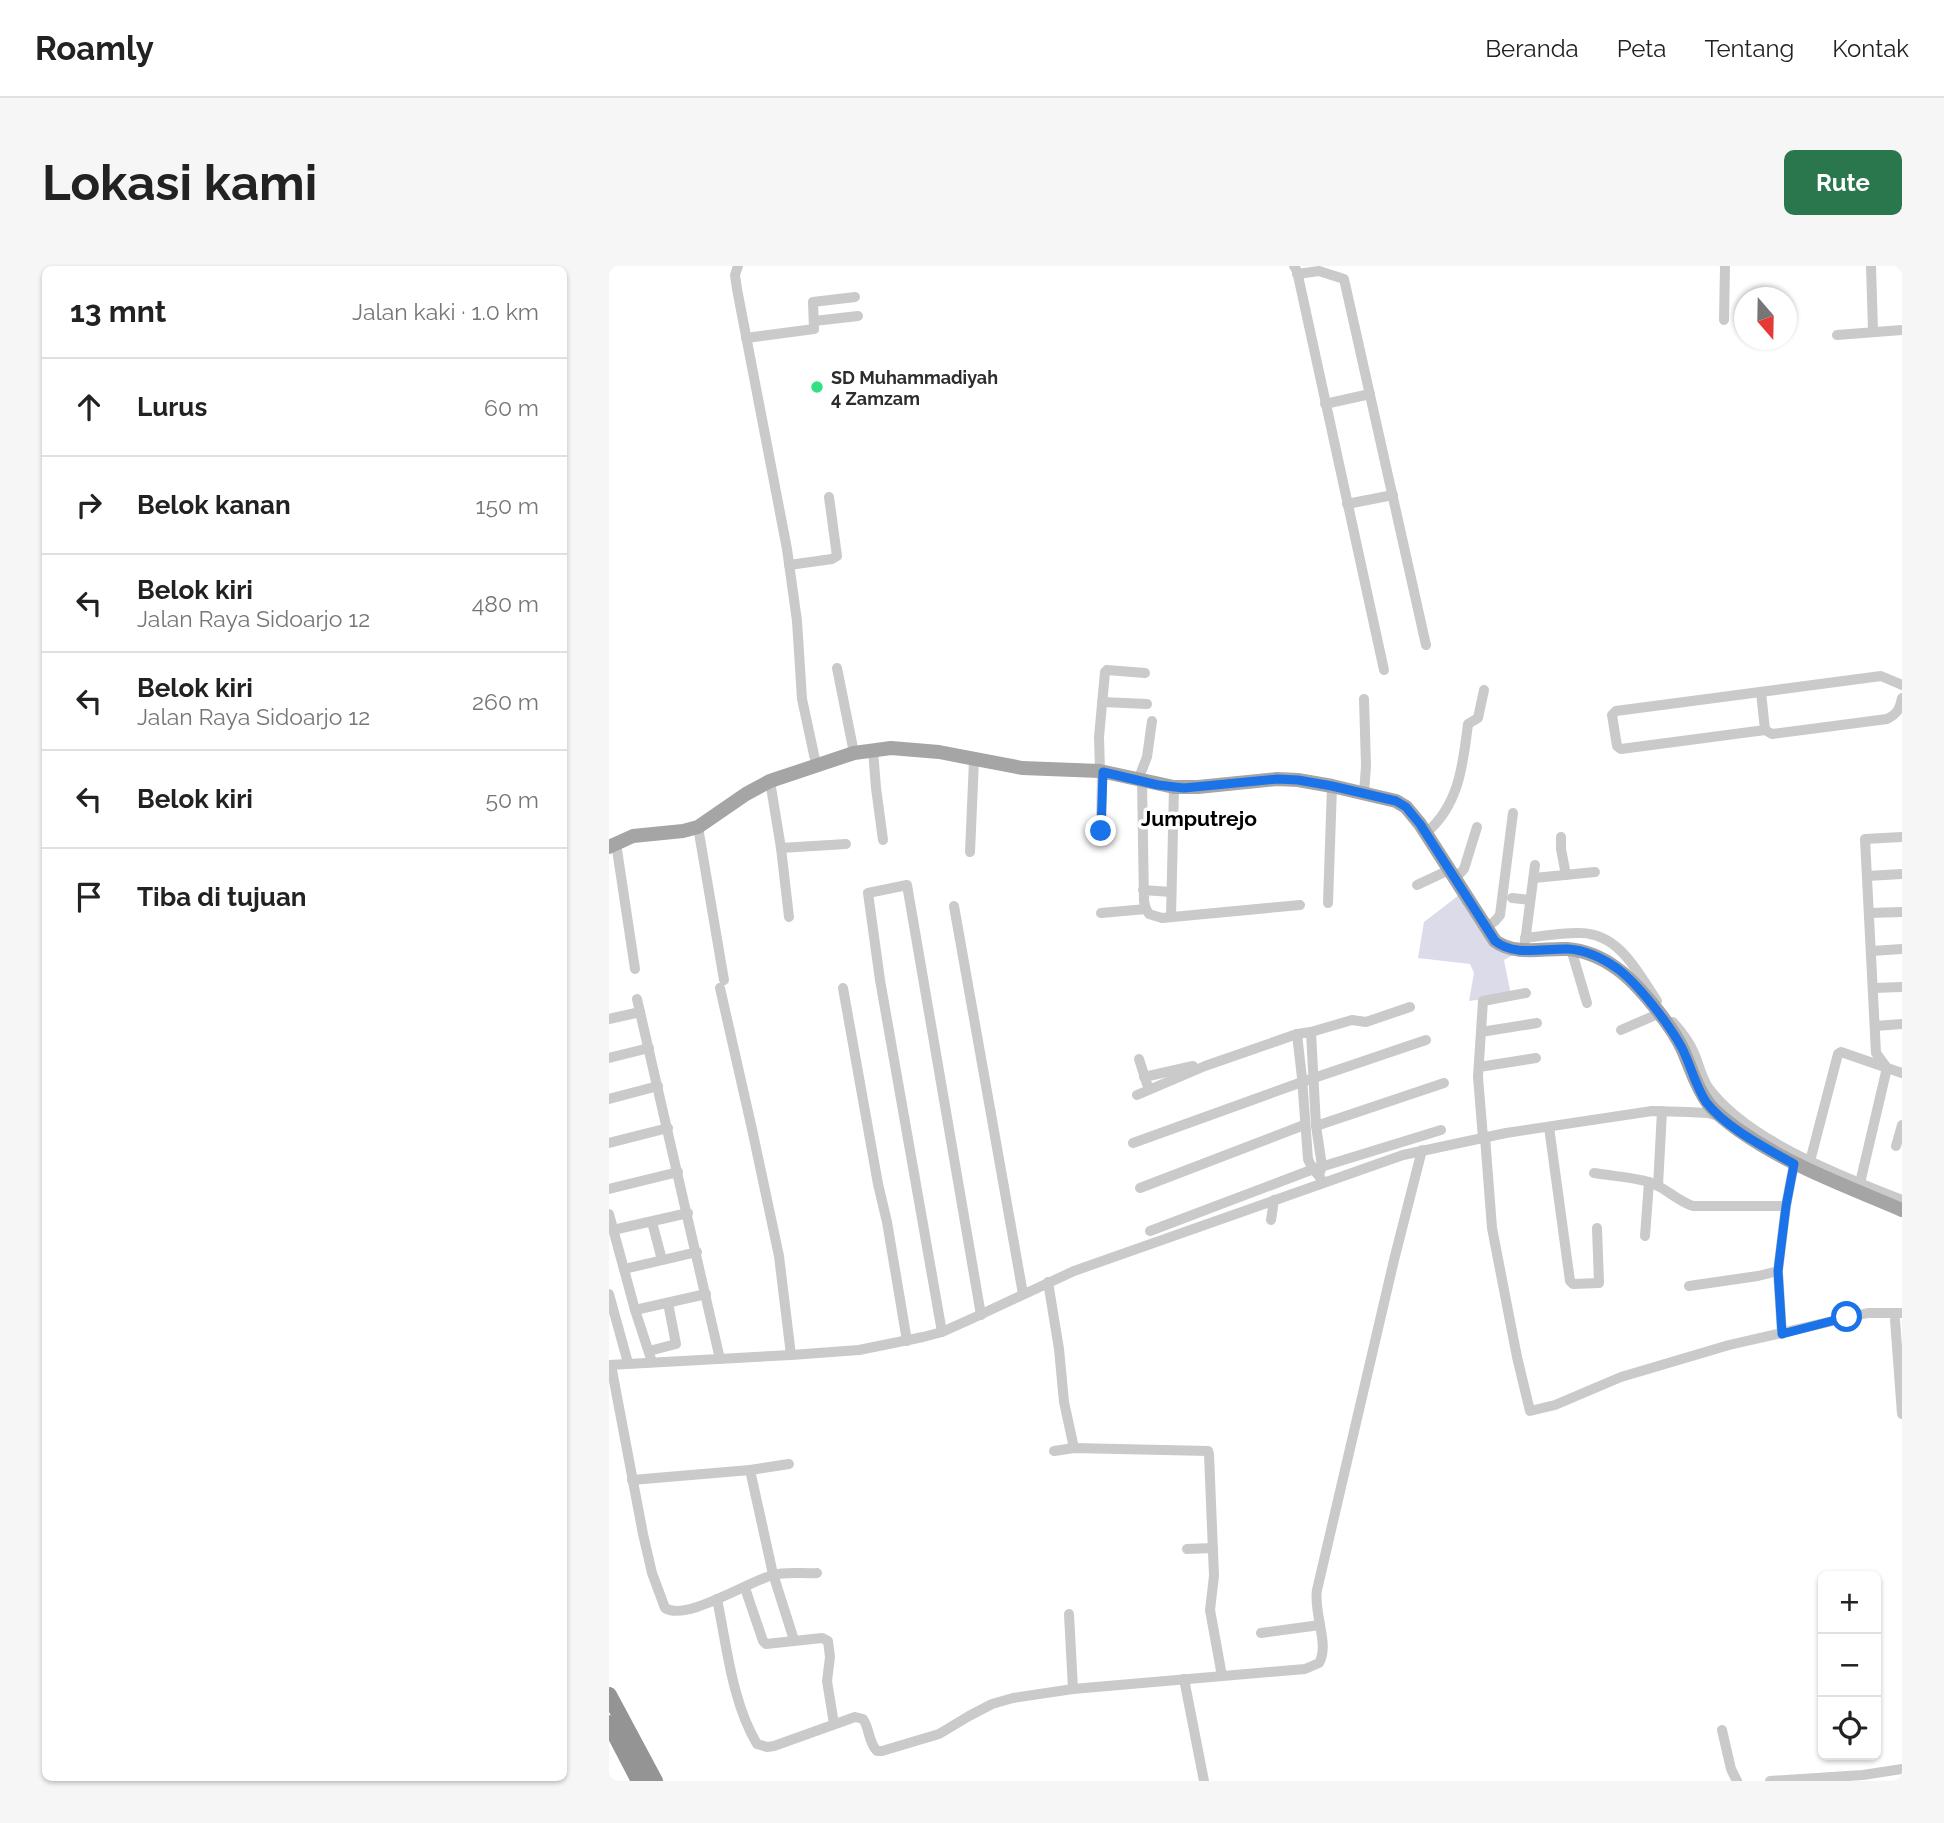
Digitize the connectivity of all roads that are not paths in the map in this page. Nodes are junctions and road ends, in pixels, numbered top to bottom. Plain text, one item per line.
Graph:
1 (738, 266) edge
2 (1725, 266) edge
3 (1871, 266) edge
4 (1296, 270) edge
5 (1724, 320) dead end
6 (814, 321) junction
7 (1873, 330) junction
8 (1902, 330) edge
9 (1837, 335) dead end
10 (746, 338) junction
11 (1370, 394) junction
12 (1325, 404) junction
13 (1392, 495) junction
14 (829, 497) dead end
15 (1347, 504) junction
16 (789, 565) junction
17 (1426, 645) dead end
18 (837, 668) dead end
19 (1384, 670) dead end
20 (1145, 673) dead end
21 (1902, 685) edge
22 (1483, 690) dead end
23 (1761, 692) junction
24 (1902, 698) edge
25 (1364, 699) dead end
26 (1102, 702) junction
27 (1147, 704) dead end
28 (1152, 721) dead end
29 (1765, 730) junction
30 (873, 750) junction
31 (854, 753) junction
32 (815, 759) junction
33 (974, 760) junction
34 (1100, 767) junction
35 (1140, 778) junction
36 (770, 781) junction
37 (1332, 786) junction
38 (1174, 787) junction
39 (1364, 789) junction
40 (1513, 813) dead end
41 (698, 827) junction
42 (1477, 827) dead end
43 (1429, 830) junction
44 (1101, 831) dead end
45 (1562, 837) dead end
46 (1902, 837) edge
47 (883, 840) dead end
48 (846, 844) dead end
49 (613, 845) edge
50 (781, 848) junction
51 (969, 852) dead end
52 (1535, 865) dead end
53 (1595, 872) dead end
54 (1456, 874) junction
55 (1902, 874) edge
56 (1566, 875) junction
57 (1867, 876) junction
58 (1534, 878) junction
59 (1417, 885) dead end
60 (1143, 890) junction
61 (1171, 891) junction
62 (1512, 898) dead end
63 (1530, 900) junction
64 (1328, 903) dead end
65 (1300, 905) dead end
66 (954, 906) dead end
67 (1146, 909) junction
68 (1902, 912) edge
69 (1101, 913) dead end
70 (1869, 913) junction
71 (789, 917) dead end
72 (1171, 917) junction
73 (1489, 925) junction
74 (1525, 943) junction
75 (1571, 949) junction
76 (1902, 949) edge
77 (1871, 951) junction
78 (635, 969) dead end
79 (1902, 987) edge
80 (843, 988) dead end
81 (1873, 988) junction
82 (1526, 993) dead end
83 (637, 999) dead end
84 (1587, 1003) dead end
85 (1410, 1007) dead end
86 (640, 1012) junction
87 (1658, 1014) junction
88 (609, 1019) edge
89 (1537, 1023) dead end
90 (1902, 1024) edge
91 (1875, 1026) junction
92 (1621, 1030) dead end
93 (1311, 1032) junction
94 (1481, 1032) junction
95 (1297, 1034) junction
96 (1426, 1040) dead end
97 (649, 1048) junction
98 (609, 1058) edge
99 (1536, 1058) dead end
100 (1139, 1059) dead end
101 (1694, 1065) junction
102 (1205, 1066) junction
103 (1479, 1067) junction
104 (1887, 1068) junction
105 (1902, 1073) edge
106 (1145, 1077) junction
107 (1314, 1079) junction
108 (1302, 1082) junction
109 (1444, 1083) dead end
110 (658, 1086) junction
111 (1149, 1091) junction
112 (1137, 1095) dead end
113 (609, 1099) edge
114 (1662, 1111) junction
115 (1722, 1117) junction
116 (1304, 1125) junction
117 (1902, 1125) edge
118 (1316, 1126) junction
119 (1549, 1127) junction
120 (668, 1129) junction
121 (1441, 1130) dead end
122 (1484, 1137) junction
123 (609, 1143) edge
124 (1133, 1143) dead end
125 (1896, 1146) dead end
126 (1422, 1150) junction
127 (1794, 1164) junction
128 (1809, 1166) junction
129 (678, 1172) junction
130 (1319, 1173) junction
131 (1594, 1173) dead end
132 (1860, 1183) junction
133 (1653, 1184) junction
134 (1140, 1188) dead end
135 (609, 1189) edge
136 (1274, 1200) junction
137 (1902, 1200) edge
138 (1786, 1206) junction
139 (1902, 1210) edge
140 (688, 1213) junction
141 (609, 1214) edge
142 (1271, 1220) dead end
143 (652, 1222) junction
144 (1597, 1228) dead end
145 (613, 1230) junction
146 (1150, 1231) dead end
147 (1646, 1236) dead end
148 (697, 1252) junction
149 (661, 1260) junction
150 (624, 1269) junction
151 (1778, 1271) junction
152 (1048, 1282) junction
153 (1689, 1286) dead end
154 (609, 1294) edge
155 (706, 1294) junction
156 (1023, 1294) junction
157 (668, 1303) junction
158 (635, 1310) junction
159 (981, 1315) junction
160 (1899, 1316) edge
161 (942, 1332) junction
162 (1782, 1334) junction
163 (908, 1341) junction
164 (791, 1355) junction
165 (650, 1356) junction
166 (720, 1359) junction
167 (628, 1363) junction
168 (610, 1365) edge
169 (1902, 1414) edge
170 (1074, 1448) junction
171 (1054, 1451) dead end
172 (789, 1464) dead end
173 (750, 1470) junction
174 (632, 1480) junction
175 (1213, 1548) junction
176 (1187, 1549) dead end
177 (817, 1573) dead end
178 (773, 1574) junction
179 (745, 1588) junction
180 (717, 1599) junction
181 (1069, 1614) dead end
182 (1319, 1625) junction
183 (1261, 1633) dead end
184 (794, 1640) junction
185 (1222, 1676) junction
186 (1184, 1679) junction
187 (1073, 1689) junction
188 (609, 1695) edge
189 (609, 1723) edge
190 (834, 1724) junction
191 (1722, 1730) dead end
192 (1902, 1769) edge
193 (1850, 1779) edge
194 (1808, 1780) edge
195 (639, 1781) edge
196 (655, 1781) edge
197 (1204, 1781) edge
198 (1737, 1781) edge
199 (1770, 1781) edge

1 - 10 street
2 - 5 street
3 - 7 street
4 - 11 street
4 - 12 street
6 - 6 street
6 - 10 street
7 - 8 street
7 - 9 street
10 - 16 street
11 - 12 street
11 - 13 street
12 - 15 street
13 - 15 street
13 - 17 street
14 - 16 street
15 - 19 street
16 - 32 street
18 - 31 street
20 - 26 street
21 - 23 street
22 - 43 street
23 - 29 street
23 - 29 street
24 - 29 street
25 - 39 street
26 - 27 street
26 - 34 street
28 - 35 street
30 - 31 main road
30 - 33 main road
30 - 47 street
31 - 32 main road
32 - 36 main road
33 - 34 main road
33 - 51 street
34 - 35 main road
34 - 44 street
35 - 38 main road
35 - 60 street
36 - 41 main road
36 - 50 street
37 - 38 main road
37 - 39 main road
37 - 64 street
38 - 61 street
39 - 43 main road
40 - 73 street
41 - 49 main road
41 - 164 street
42 - 54 street
43 - 54 main road
45 - 56 street
46 - 57 street
48 - 50 street
49 - 78 street
50 - 71 street
52 - 58 street
53 - 56 street
54 - 59 street
54 - 73 main road
55 - 57 street
56 - 58 street
57 - 70 street
58 - 63 street
60 - 61 street
60 - 67 street
61 - 72 street
62 - 63 street
63 - 74 street
65 - 72 street
66 - 156 street
67 - 69 street
67 - 72 street
68 - 70 street
70 - 77 street
73 - 74 main road
74 - 75 main road
74 - 101 street
75 - 84 street
75 - 87 main road
76 - 77 street
77 - 81 street
79 - 81 street
80 - 163 street
81 - 91 street
82 - 94 street
83 - 86 street
85 - 93 street
86 - 88 street
86 - 97 street
87 - 92 street
87 - 101 main road
89 - 94 street
90 - 91 street
91 - 104 street
93 - 95 street
93 - 107 street
94 - 103 street
95 - 102 street
95 - 108 street
96 - 107 street
97 - 98 street
97 - 110 street
99 - 103 street
100 - 106 street
101 - 115 main road
101 - 128 street
102 - 106 street
102 - 111 street
103 - 122 street
104 - 105 street
104 - 128 street
104 - 132 street
106 - 111 street
107 - 108 street
107 - 118 street
108 - 116 street
108 - 124 street
109 - 118 street
110 - 113 street
110 - 120 street
111 - 112 street
114 - 115 street
114 - 119 street
114 - 133 street
115 - 127 main road
116 - 130 street
116 - 134 street
117 - 125 street
118 - 130 street
119 - 122 street
119 - 144 street
120 - 123 street
120 - 129 street
121 - 130 street
122 - 126 street
122 - 162 street
126 - 130 street
126 - 182 street
127 - 128 main road
127 - 138 street
128 - 132 street
128 - 139 main road
129 - 135 street
129 - 140 street
130 - 136 street
130 - 146 street
131 - 133 street
132 - 137 street
133 - 138 street
133 - 147 street
136 - 142 street
136 - 152 street
138 - 151 street
140 - 143 street
140 - 148 street
141 - 145 street
143 - 145 street
143 - 149 street
145 - 150 street
148 - 149 street
148 - 155 street
149 - 150 street
150 - 158 street
151 - 153 street
151 - 162 street
152 - 156 street
152 - 170 street
154 - 167 street
155 - 157 street
155 - 166 street
156 - 159 street
157 - 158 street
157 - 165 street
158 - 165 street
159 - 161 street
159 - 161 street
160 - 162 street
160 - 169 street
161 - 163 street
163 - 164 street
164 - 166 street
165 - 166 street
165 - 167 street
167 - 168 street
168 - 174 street
170 - 171 street
170 - 175 street
172 - 173 street
173 - 174 street
173 - 178 street
174 - 180 street
175 - 176 street
175 - 185 street
177 - 178 street
178 - 179 street
178 - 184 street
179 - 180 street
179 - 184 street
180 - 190 street
181 - 187 street
182 - 183 street
182 - 185 street
184 - 190 street
185 - 186 street
186 - 187 street
186 - 197 street
187 - 190 street
188 - 196 highway
189 - 195 highway
191 - 198 street
192 - 193 street
193 - 194 street
194 - 199 street

